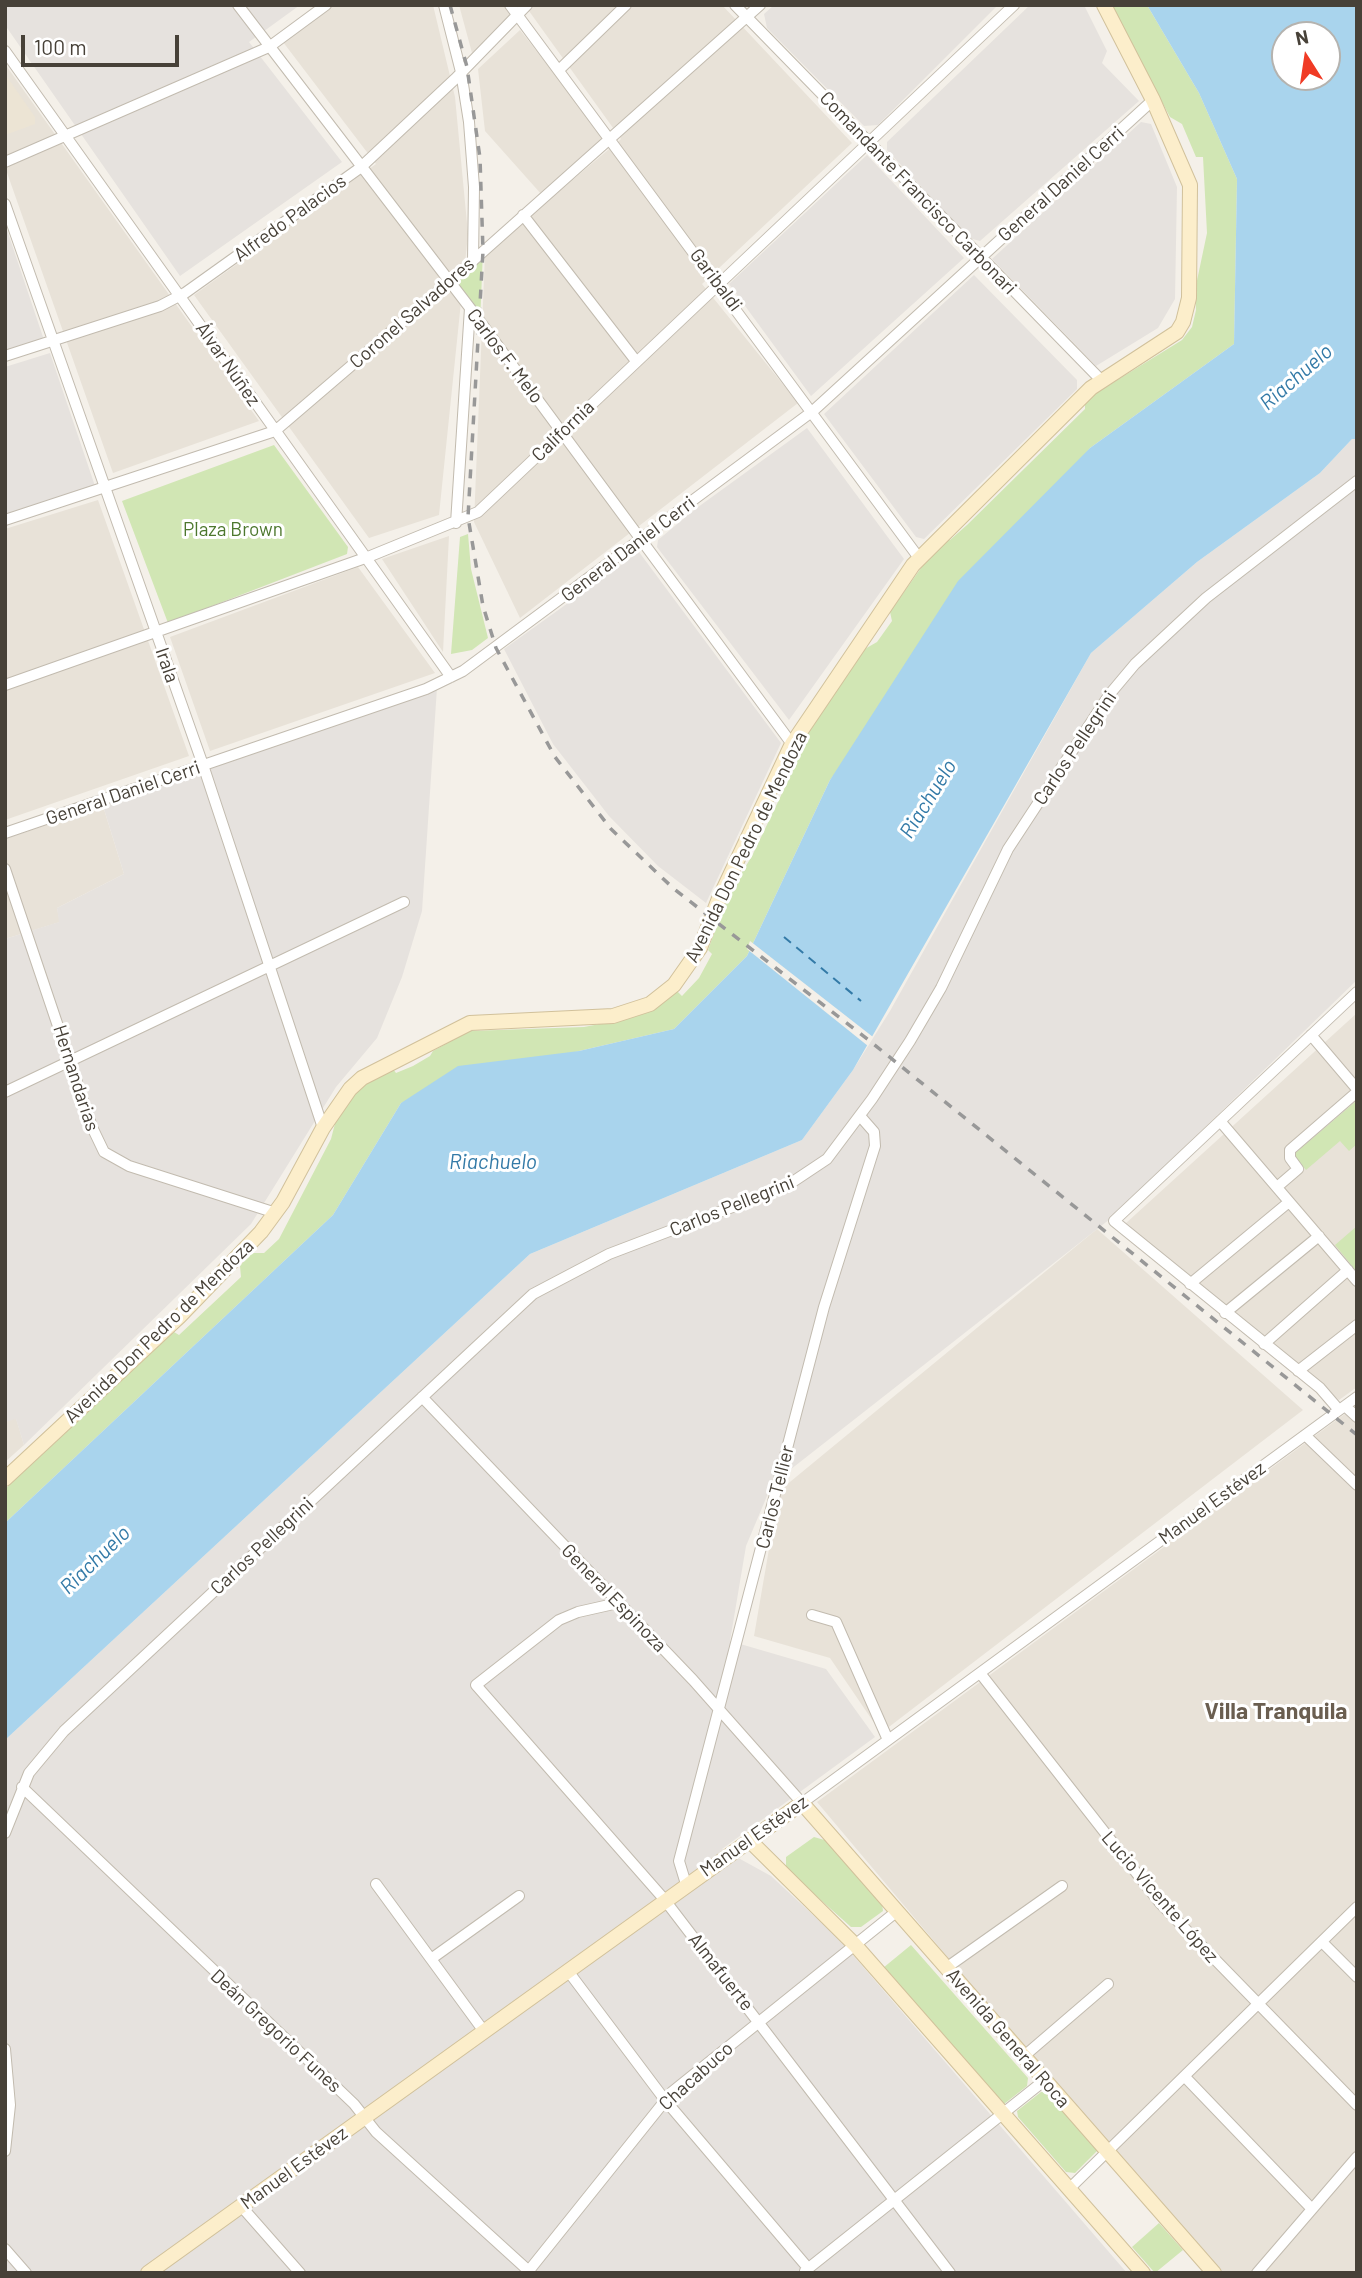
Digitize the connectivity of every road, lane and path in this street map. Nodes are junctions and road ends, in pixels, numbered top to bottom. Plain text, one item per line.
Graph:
1 (238, 5) edge
2 (326, 5) edge
3 (444, 5) edge
4 (510, 5) edge
5 (527, 5) edge
6 (626, 5) edge
7 (735, 5) edge
8 (760, 5) edge
9 (1014, 5) edge
10 (1104, 5) edge
11 (518, 15) junction
12 (747, 17) junction
13 (269, 47) junction
14 (5, 51) edge
15 (559, 69) junction
16 (461, 72) junction
17 (1153, 100) junction
18 (66, 135) junction
19 (610, 138) junction
20 (869, 143) junction
21 (5, 162) edge
22 (360, 168) junction
23 (5, 204) edge
24 (523, 215) junction
25 (980, 257) junction
26 (473, 261) junction
27 (449, 282) junction
28 (719, 284) junction
29 (180, 297) junction
30 (470, 308) junction
31 (52, 342) junction
32 (5, 356) edge
33 (636, 361) junction
34 (1101, 380) junction
35 (813, 411) junction
36 (275, 431) junction
37 (561, 432) junction
38 (1357, 481) edge
39 (103, 489) junction
40 (5, 520) edge
41 (456, 523) junction
42 (641, 541) junction
43 (368, 557) junction
44 (919, 558) junction
45 (156, 632) junction
46 (451, 677) junction
47 (5, 685) edge
48 (792, 744) junction
49 (202, 765) junction
50 (5, 833) edge
51 (5, 869) edge
52 (404, 902) dead end
53 (270, 964) junction
54 (1357, 992) edge
55 (1311, 1035) junction
56 (71, 1061) junction
57 (1356, 1088) edge
58 (5, 1092) edge
59 (860, 1116) junction
60 (1220, 1121) junction
61 (323, 1128) junction
62 (1277, 1187) junction
63 (1289, 1202) junction
64 (275, 1213) junction
65 (1319, 1237) junction
66 (1348, 1270) junction
67 (1357, 1281) edge
68 (1190, 1284) junction
69 (1225, 1313) junction
70 (1357, 1325) edge
71 (1264, 1343) junction
72 (1298, 1371) junction
73 (422, 1397) junction
74 (1357, 1397) edge
75 (1342, 1408) junction
76 (1357, 1417) edge
77 (1305, 1435) junction
78 (5, 1479) edge
79 (1357, 1485) edge
80 (618, 1604) junction
81 (812, 1615) dead end
82 (980, 1673) junction
83 (720, 1709) junction
84 (888, 1740) junction
85 (22, 1787) junction
86 (802, 1803) junction
87 (5, 1833) edge
88 (749, 1840) junction
89 (376, 1884) dead end
90 (686, 1884) junction
91 (1062, 1886) dead end
92 (519, 1896) dead end
93 (664, 1899) junction
94 (1357, 1907) edge
95 (896, 1912) junction
96 (1322, 1942) junction
97 (855, 1945) junction
98 (431, 1959) junction
99 (946, 1968) junction
100 (568, 1971) junction
101 (1357, 1977) edge
102 (1108, 1984) dead end
103 (1257, 2004) junction
104 (759, 2021) junction
105 (483, 2030) junction
106 (5, 2049) edge
107 (1023, 2057) junction
108 (1185, 2077) junction
109 (1045, 2080) junction
110 (665, 2100) junction
111 (1357, 2105) edge
112 (1003, 2115) junction
113 (364, 2117) junction
114 (5, 2151) edge
115 (1108, 2152) junction
116 (1357, 2157) edge
117 (1069, 2189) junction
118 (894, 2199) junction
119 (241, 2206) junction
120 (1311, 2208) junction
121 (5, 2249) edge
122 (805, 2270) edge
123 (529, 2272) edge
124 (26, 2273) edge
125 (148, 2273) edge
126 (300, 2273) edge
127 (950, 2273) edge
128 (1143, 2273) edge
129 (1214, 2273) edge
130 (1256, 2273) edge

1 - 13 street, Carlos F. Melo
2 - 13 street
3 - 16 street
4 - 11 street, Garibaldi
5 - 11 street, Alfredo Palacios
6 - 15 street
7 - 12 street, Comandante Francisco Carbonari
8 - 12 street, Coronel Salvadores
9 - 20 street, California
10 - 17 main road, Avenida Don Pedro de Mendoza
11 - 15 street, Garibaldi
11 - 16 street, Alfredo Palacios
12 - 19 street, Coronel Salvadores
12 - 20 street, Comandante Francisco Carbonari
13 - 18 street
13 - 22 street, Carlos F. Melo
14 - 18 street, Álvar Núñez
15 - 19 street, Garibaldi
16 - 22 street, Alfredo Palacios
16 - 26 street
17 - 25 street, General Daniel Cerri
17 - 34 main road, Avenida Don Pedro de Mendoza
18 - 21 street
18 - 29 street, Álvar Núñez
19 - 24 street, Coronel Salvadores
19 - 28 street, Garibaldi
20 - 25 street, Comandante Francisco Carbonari
20 - 28 street, California
22 - 27 street, Carlos F. Melo
22 - 29 street, Alfredo Palacios
23 - 31 street, Irala
24 - 26 street, Coronel Salvadores
24 - 33 street
25 - 34 street, Comandante Francisco Carbonari
25 - 35 street, General Daniel Cerri
26 - 27 street, Coronel Salvadores
27 - 30 street, Carlos F. Melo
27 - 36 street, Coronel Salvadores
28 - 33 street, California
28 - 35 street, Garibaldi
29 - 31 street, Alfredo Palacios
29 - 36 street, Álvar Núñez
30 - 37 street, Carlos F. Melo
30 - 41 street
31 - 32 street, Alfredo Palacios
31 - 39 street, Irala
33 - 37 street, California
34 - 44 main road, Avenida Don Pedro de Mendoza
35 - 42 street, General Daniel Cerri
35 - 44 street, Garibaldi
36 - 39 street, Coronel Salvadores
36 - 43 street, Álvar Núñez
37 - 41 street, California
37 - 42 street, Carlos F. Melo
38 - 59 street, Carlos Pellegrini
39 - 40 street, Coronel Salvadores
39 - 45 street, Irala
41 - 43 street, California
42 - 46 street, General Daniel Cerri
42 - 48 street, Carlos F. Melo
43 - 45 street, California
43 - 46 street, Álvar Núñez
44 - 48 main road, Avenida Don Pedro de Mendoza
45 - 47 street, California
45 - 49 street, Irala
46 - 49 street, General Daniel Cerri
48 - 61 main road, Avenida Don Pedro de Mendoza
49 - 50 street, General Daniel Cerri
49 - 53 street, Irala
51 - 56 street, Hernandarias
52 - 53 street
53 - 56 street
53 - 61 street, Irala
54 - 55 street
55 - 57 street
55 - 60 street
56 - 58 street
56 - 64 street, Hernandarias
57 - 62 street
59 - 73 street, Carlos Pellegrini
59 - 83 street, Carlos Tellier
60 - 62 street
60 - 68 street
61 - 64 main road, Avenida Don Pedro de Mendoza
62 - 63 street
63 - 65 street
63 - 68 street
64 - 78 main road, Avenida Don Pedro de Mendoza
65 - 66 street
65 - 69 street
66 - 67 street
66 - 71 street
68 - 69 street
69 - 71 street
70 - 72 street
71 - 72 street
72 - 75 street
73 - 80 street, General Espinoza
73 - 85 street, Carlos Pellegrini
74 - 75 street, Manuel Estévez
75 - 76 street
75 - 77 street, Manuel Estévez
77 - 79 street
77 - 82 street, Manuel Estévez
80 - 83 street, General Espinoza
80 - 93 street, Almafuerte
81 - 84 street
82 - 84 street, Manuel Estévez
82 - 103 street, Lucio Vicente López
83 - 86 street, General Espinoza
83 - 90 street, Carlos Tellier
84 - 86 street, Manuel Estévez
85 - 87 street, Carlos Pellegrini
85 - 113 street, Deán Gregorio Funes
86 - 88 main road, Manuel Estévez
86 - 95 main road, Avenida General Roca
88 - 90 main road, Manuel Estévez
88 - 97 main road
89 - 98 street
90 - 93 main road, Manuel Estévez
91 - 99 street
92 - 98 street
93 - 100 main road, Manuel Estévez
93 - 104 street, Almafuerte
94 - 96 street
95 - 97 street, Chacabuco
95 - 99 main road, Avenida General Roca
96 - 101 street
96 - 103 street
97 - 104 street, Chacabuco
97 - 112 main road
98 - 105 street
99 - 107 main road, Avenida General Roca
100 - 105 main road, Manuel Estévez
100 - 110 street
102 - 107 street
103 - 108 street
103 - 111 street, Lucio Vicente López
104 - 110 street, Chacabuco
104 - 118 street, Almafuerte
105 - 113 main road, Manuel Estévez
106 - 114 street
107 - 109 main road, Avenida General Roca
108 - 115 street
108 - 120 street
109 - 112 street
109 - 115 main road, Avenida General Roca
110 - 122 street
110 - 123 street, Chacabuco
112 - 117 main road
112 - 118 street
113 - 119 main road, Manuel Estévez
113 - 123 street, Deán Gregorio Funes
115 - 117 street
115 - 129 main road, Avenida General Roca
116 - 120 street
117 - 128 main road
118 - 122 street
118 - 127 street, Almafuerte
119 - 125 main road, Manuel Estévez
119 - 126 street
120 - 130 street
121 - 124 street

